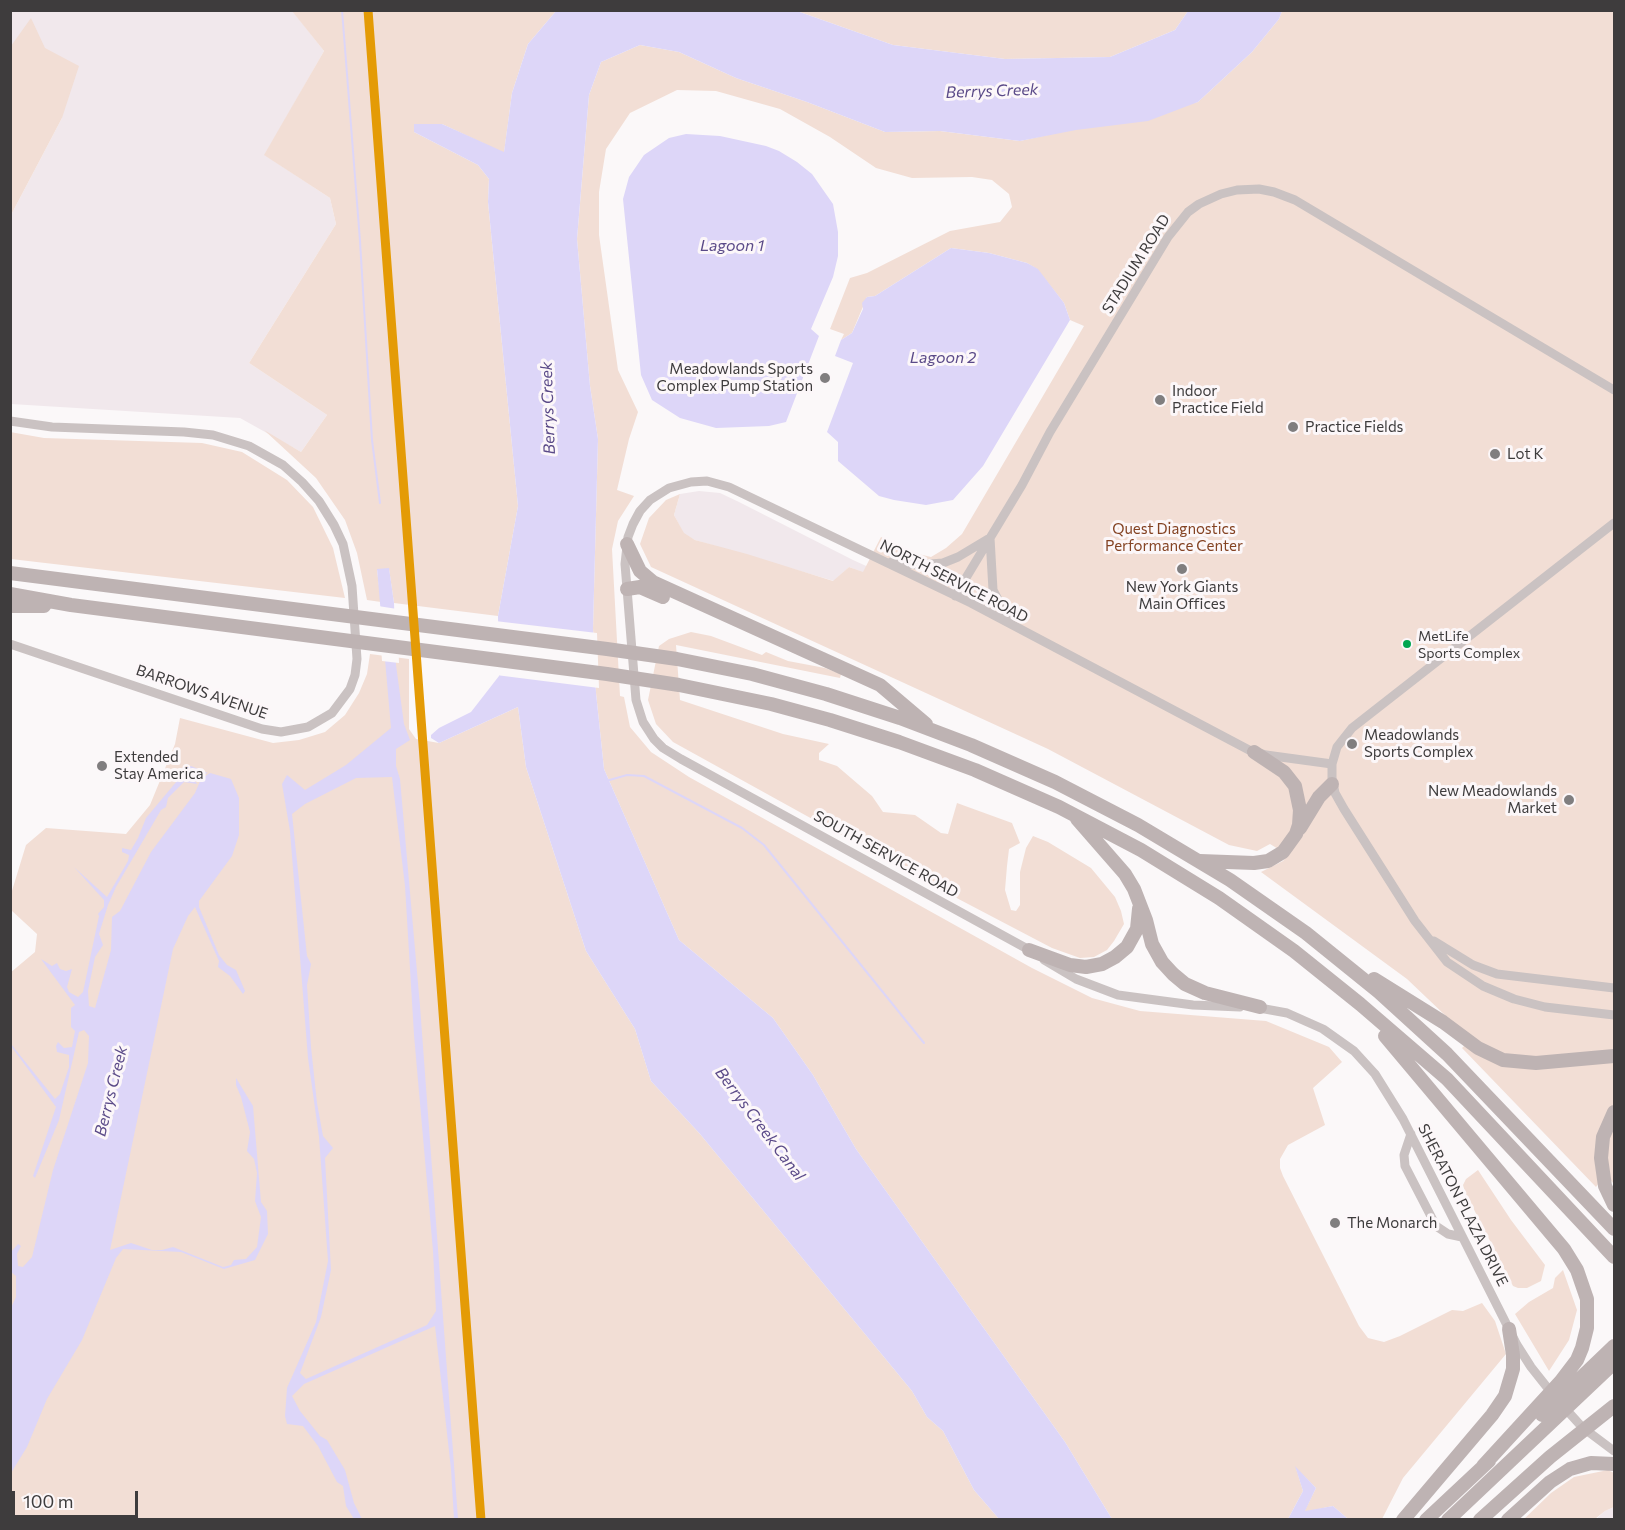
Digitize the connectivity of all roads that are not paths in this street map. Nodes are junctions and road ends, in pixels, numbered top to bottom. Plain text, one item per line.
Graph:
1 (1614, 390) edge
2 (10, 421) edge
3 (1614, 523) edge
4 (990, 538) junction
5 (627, 544) junction
6 (881, 560) junction
7 (10, 573) edge
8 (627, 589) junction
9 (10, 594) edge
10 (956, 596) junction
11 (71, 605) junction
12 (10, 606) edge
13 (1012, 626) junction
14 (10, 644) edge
15 (845, 669) junction
16 (935, 731) junction
17 (1254, 752) junction
18 (1332, 764) junction
19 (1332, 784) junction
20 (1071, 813) junction
21 (1298, 830) junction
22 (1200, 861) junction
23 (1137, 901) junction
24 (1429, 938) junction
25 (1325, 948) junction
26 (1029, 950) junction
27 (1614, 988) edge
28 (1360, 1004) junction
29 (1260, 1007) junction
30 (1614, 1015) edge
31 (1614, 1056) edge
32 (1614, 1112) edge
33 (1411, 1134) junction
34 (1614, 1205) edge
35 (1614, 1229) edge
36 (1462, 1237) junction
37 (1614, 1257) edge
38 (1509, 1329) junction
39 (1614, 1346) edge
40 (1614, 1363) edge
41 (1578, 1381) junction
42 (1612, 1408) edge
43 (1537, 1421) junction
44 (1614, 1451) edge
45 (1614, 1464) edge
46 (1403, 1520) edge
47 (1426, 1520) edge
48 (1448, 1520) edge
49 (1480, 1520) edge
50 (1508, 1520) edge

1 - 4 street, STADIUM ROAD
2 - 14 street, BARROWS AVENUE
3 - 18 street
4 - 6 street
4 - 10 street, STADIUM ROAD
4 - 13 street
5 - 6 street, NORTH SERVICE ROAD
5 - 8 street, NORTH SERVICE ROAD
5 - 15 highway
6 - 10 street, NORTH SERVICE ROAD
7 - 16 highway
8 - 15 highway
8 - 26 street, SOUTH SERVICE ROAD
9 - 11 highway
10 - 13 street, NORTH SERVICE ROAD
11 - 12 highway
11 - 20 highway
13 - 17 street, NORTH SERVICE ROAD
15 - 16 highway
16 - 22 highway
17 - 18 street, NORTH SERVICE ROAD
17 - 21 highway
18 - 19 street
19 - 21 highway
19 - 24 street
20 - 23 highway
20 - 28 highway
21 - 22 highway
22 - 25 highway
23 - 26 highway
23 - 29 highway
24 - 27 street
24 - 30 street
25 - 31 highway
25 - 35 highway
26 - 29 street, SOUTH SERVICE ROAD
28 - 37 highway
28 - 41 highway
29 - 33 street, SHERATON PLAZA DRIVE
32 - 34 highway
33 - 36 street, SHERATON PLAZA DRIVE
33 - 36 street
36 - 38 street, SHERATON PLAZA DRIVE
38 - 44 street, SHERATON PLAZA DRIVE
38 - 46 highway
39 - 41 highway
40 - 41 highway
41 - 43 highway
41 - 43 highway
42 - 49 highway
43 - 47 highway
43 - 48 highway
45 - 50 highway

